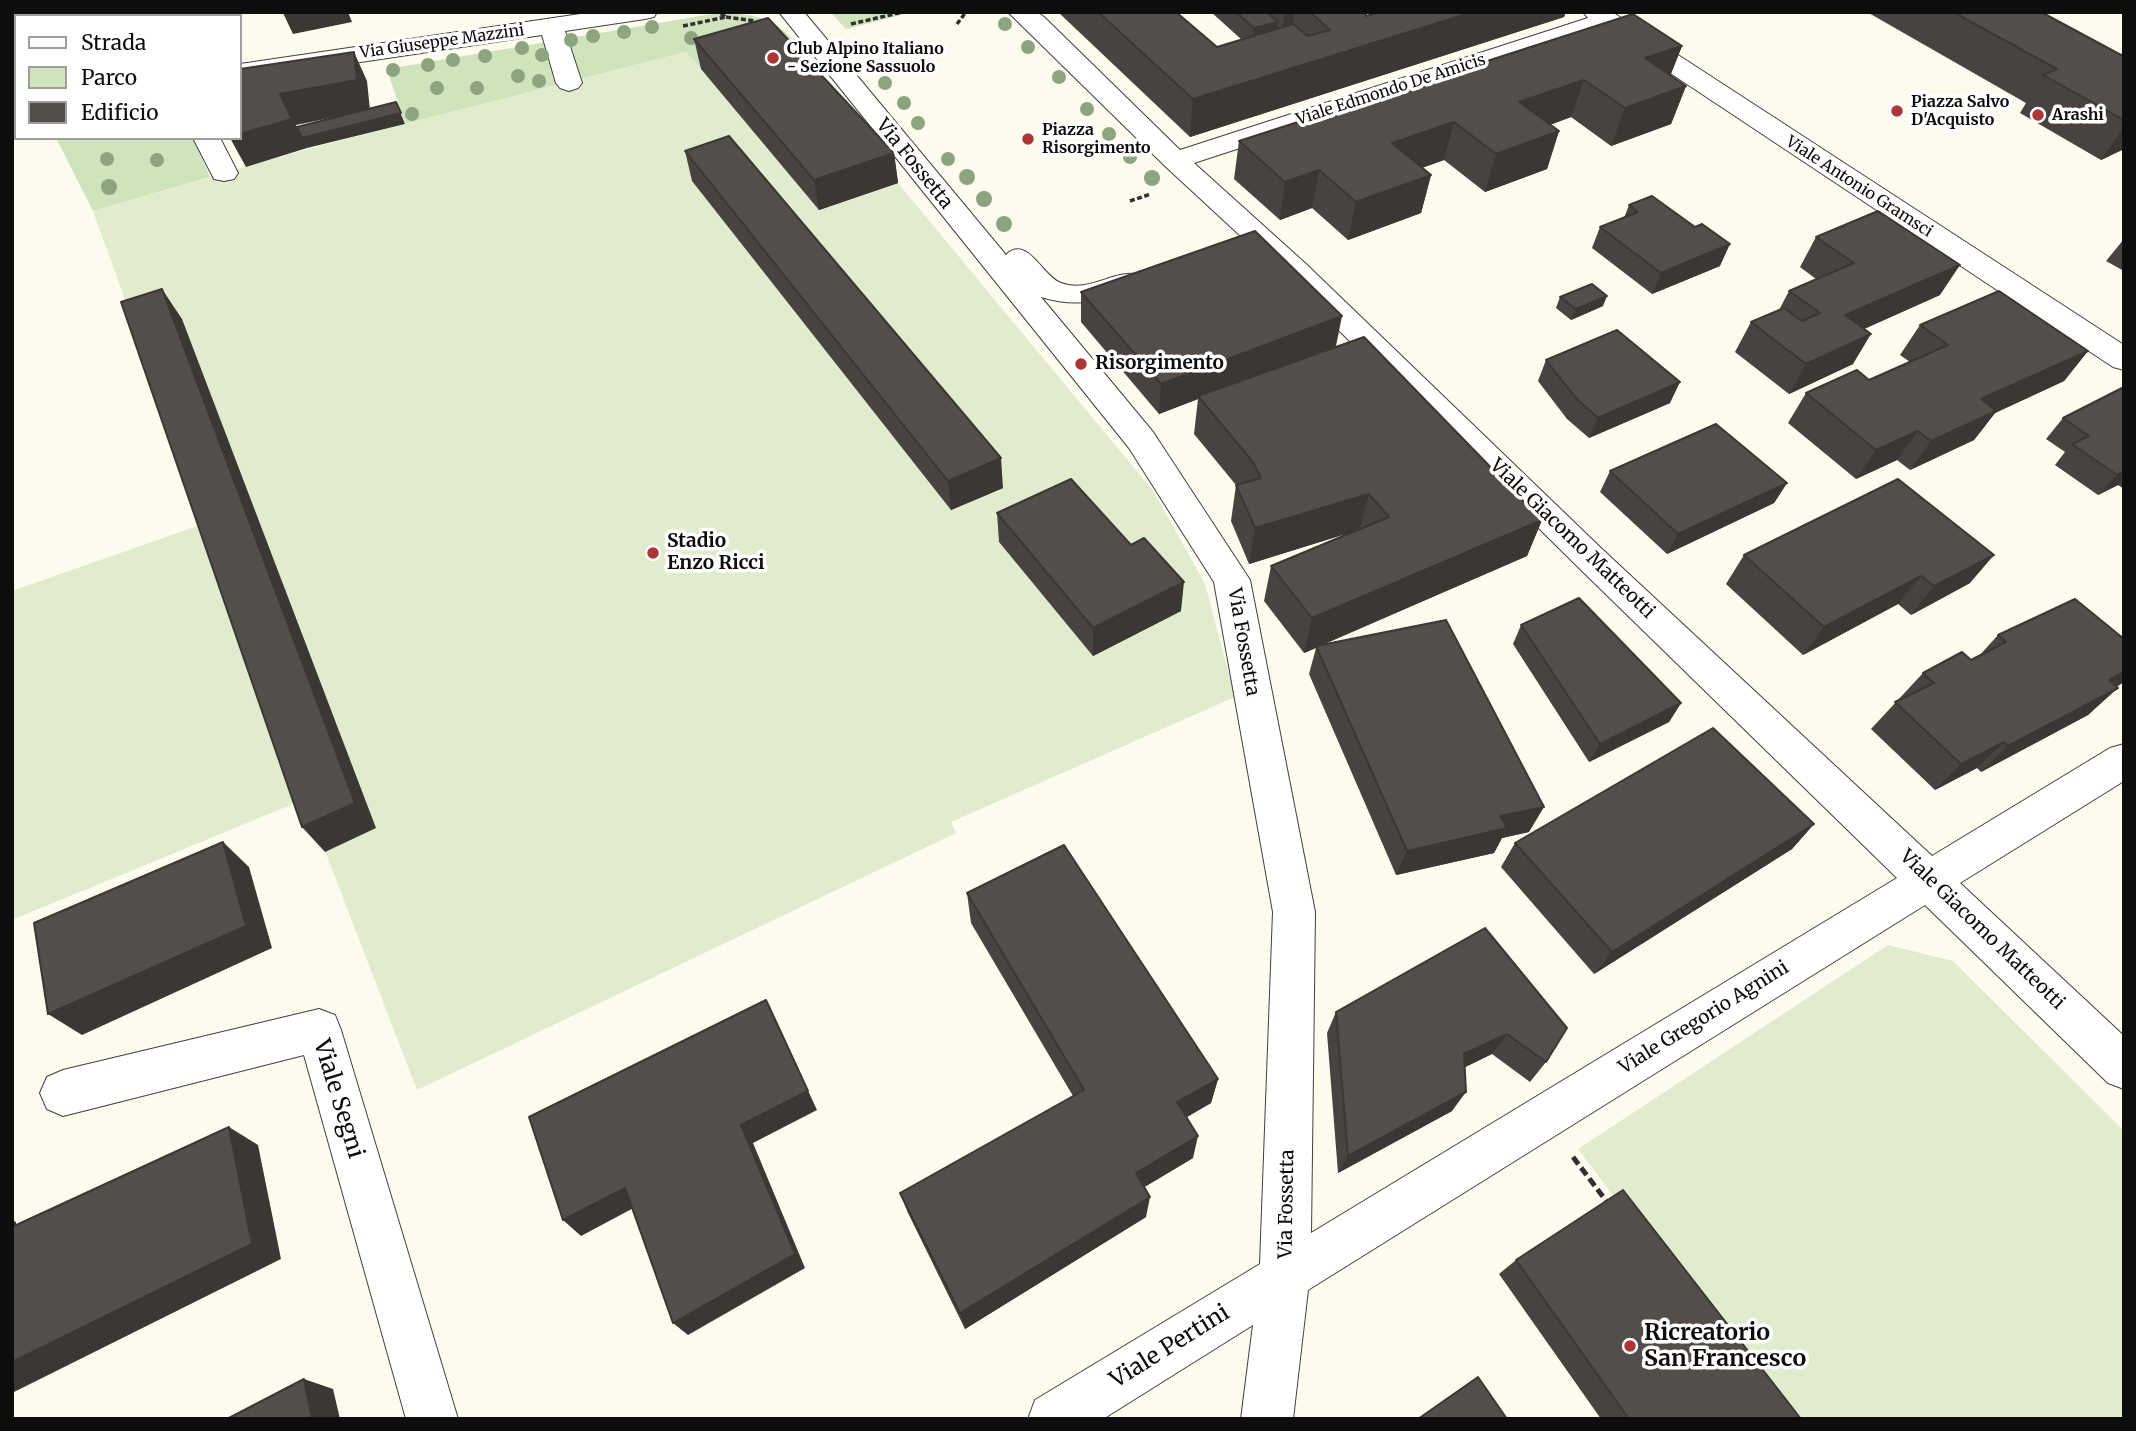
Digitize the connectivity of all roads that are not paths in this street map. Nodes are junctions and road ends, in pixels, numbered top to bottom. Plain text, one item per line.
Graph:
1 (645, 12) edge
2 (791, 12) edge
3 (812, 12) edge
4 (1020, 12) edge
5 (1601, 16) edge
6 (520, 21) edge
7 (551, 25) junction
8 (242, 72) edge
9 (569, 83) dead end
10 (207, 140) edge
11 (1175, 160) junction
12 (224, 173) dead end
13 (1159, 272) edge
14 (2124, 360) edge
15 (2124, 760) edge
16 (1929, 879) junction
17 (2124, 1067) edge
18 (63, 1093) dead end
19 (1285, 1276) junction
20 (432, 1419) edge
21 (1054, 1419) edge
22 (1267, 1419) edge

1 - 7 street, Via Giuseppe Mazzini
2 - 19 street, Via Fossetta
3 - 13 street
4 - 11 street, Viale Giacomo Matteotti
5 - 11 street, Viale Edmondo De Amicis
5 - 14 street, Viale Antonio Gramsci
6 - 7 street, Via Giuseppe Mazzini
6 - 8 street, Via Giuseppe Mazzini
7 - 9 street
10 - 12 street
11 - 16 street, Viale Giacomo Matteotti
15 - 16 street, Viale Gregorio Agnini
16 - 17 street, Viale Giacomo Matteotti
16 - 19 street, Viale Gregorio Agnini
18 - 20 street, Viale Segni
19 - 21 street, Viale Pertini
19 - 22 street, Via Fossetta

